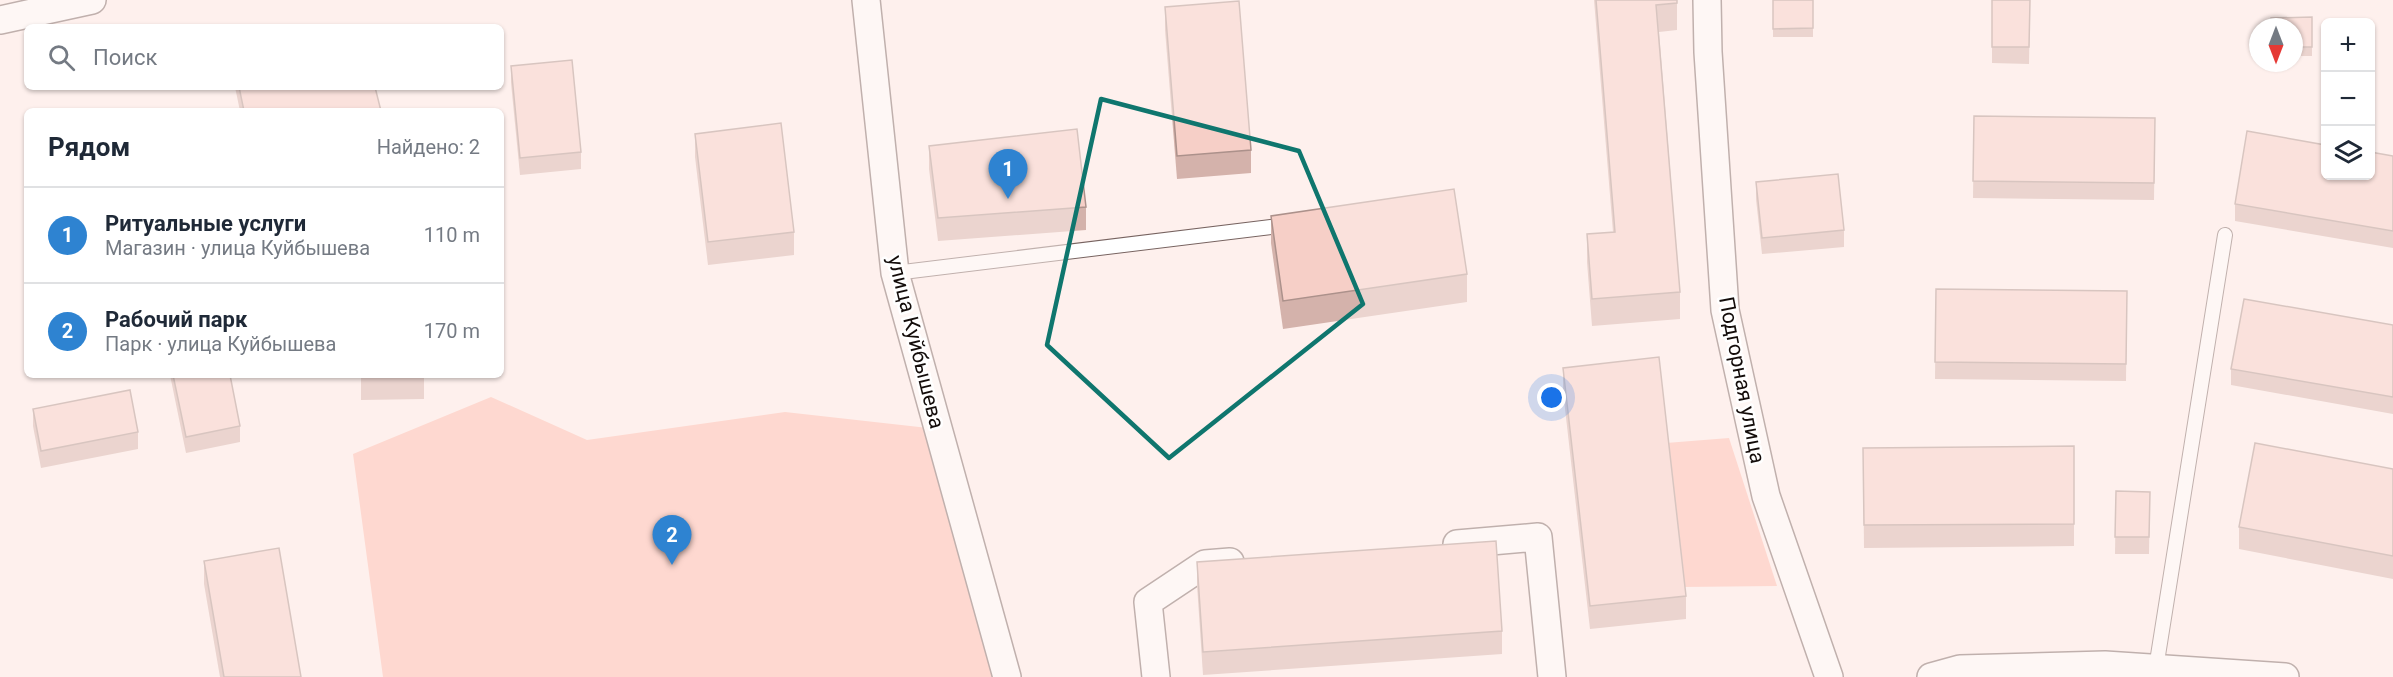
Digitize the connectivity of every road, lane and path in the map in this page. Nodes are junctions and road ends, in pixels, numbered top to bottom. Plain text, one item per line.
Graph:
1 (92, 0) edge
2 (866, 0) edge
3 (1707, 0) edge
4 (0, 20) edge
5 (1304, 223) edge
6 (2225, 235) dead end
7 (895, 273) junction
8 (1431, 546) edge
9 (1252, 560) edge
10 (2156, 668) junction
11 (1007, 677) edge
12 (1156, 677) edge
13 (1552, 677) edge
14 (1829, 677) edge
15 (1931, 677) edge
16 (2285, 677) edge

1 - 4 street
2 - 7 street, улица Куйбышева
3 - 14 street, Подгорная улица
5 - 7 lane
6 - 10 lane
7 - 11 street, улица Куйбышева
8 - 13 street
9 - 12 street
10 - 15 street
10 - 16 street

